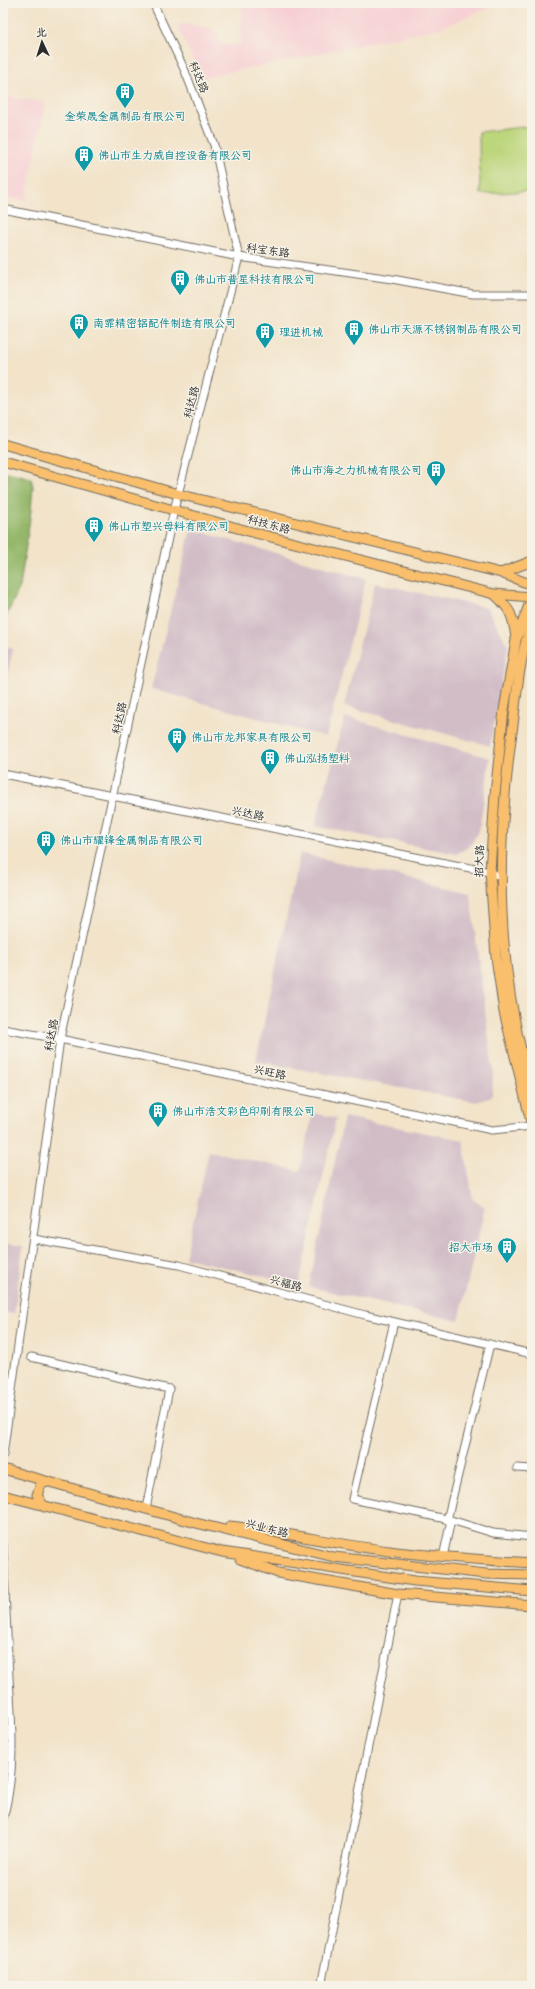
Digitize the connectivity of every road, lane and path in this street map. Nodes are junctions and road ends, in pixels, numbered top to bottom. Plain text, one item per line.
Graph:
1 (153, 3) edge
2 (3, 209) edge
3 (239, 257) junction
4 (532, 294) edge
5 (3, 444) edge
6 (3, 462) edge
7 (178, 494) junction
8 (174, 510) junction
9 (532, 561) edge
10 (501, 573) junction
11 (532, 585) edge
12 (494, 594) junction
13 (532, 597) edge
14 (532, 621) edge
15 (516, 640) junction
16 (3, 774) edge
17 (113, 798) junction
18 (490, 872) junction
19 (500, 877) junction
20 (3, 1029) edge
21 (60, 1039) junction
22 (530, 1074) edge
23 (532, 1091) edge
24 (532, 1126) edge
25 (34, 1239) junction
26 (394, 1322) junction
27 (490, 1344) junction
28 (532, 1354) edge
29 (31, 1357) dead end
30 (3, 1455) edge
31 (517, 1468) dead end
32 (532, 1469) edge
33 (3, 1470) edge
34 (48, 1482) junction
35 (3, 1495) edge
36 (44, 1507) junction
37 (146, 1509) junction
38 (449, 1520) junction
39 (196, 1523) junction
40 (532, 1537) edge
41 (3, 1547) edge
42 (222, 1552) junction
43 (443, 1557) junction
44 (532, 1563) edge
45 (532, 1575) edge
46 (532, 1591) edge
47 (398, 1594) junction
48 (532, 1605) edge
49 (6, 1786) edge
50 (3, 1818) edge
51 (321, 1986) edge

1 - 3 street, 科达路
2 - 3 street, 科宝东路
3 - 4 street, 科宝东路
3 - 7 street, 科达路
5 - 7 main road
6 - 8 main road, 科技东路
7 - 8 street, 科达路
7 - 10 main road
8 - 12 main road, 科技东路
8 - 17 street, 科达路
9 - 10 main road
10 - 11 main road
12 - 13 main road, 科技东路
12 - 15 main road
13 - 15 main road, 招大路
14 - 19 main road, 招大路
15 - 18 main road, 招大路
16 - 17 street, 兴达路
17 - 18 street, 兴达路
17 - 21 street, 科达路
18 - 19 street, 兴达路
18 - 24 main road, 招大路
19 - 22 main road, 招大路
20 - 21 street, 兴旺路
21 - 24 street, 兴旺路
21 - 25 street, 科达路
22 - 23 main road, 招大路
25 - 26 street, 兴福路
25 - 30 street, 科达路
26 - 27 street, 兴福路
26 - 38 street
27 - 28 street, 兴福路
27 - 38 street
29 - 37 street
31 - 32 street
33 - 34 main road, 兴业东路
34 - 36 main road
34 - 37 main road, 兴业东路
35 - 36 main road
36 - 42 main road
37 - 39 main road, 兴业东路
38 - 40 street
38 - 43 street
39 - 43 main road
39 - 45 main road, 兴业东路
41 - 49 street
42 - 46 main road
42 - 47 main road
43 - 44 main road
47 - 48 main road
47 - 51 street
49 - 50 street

